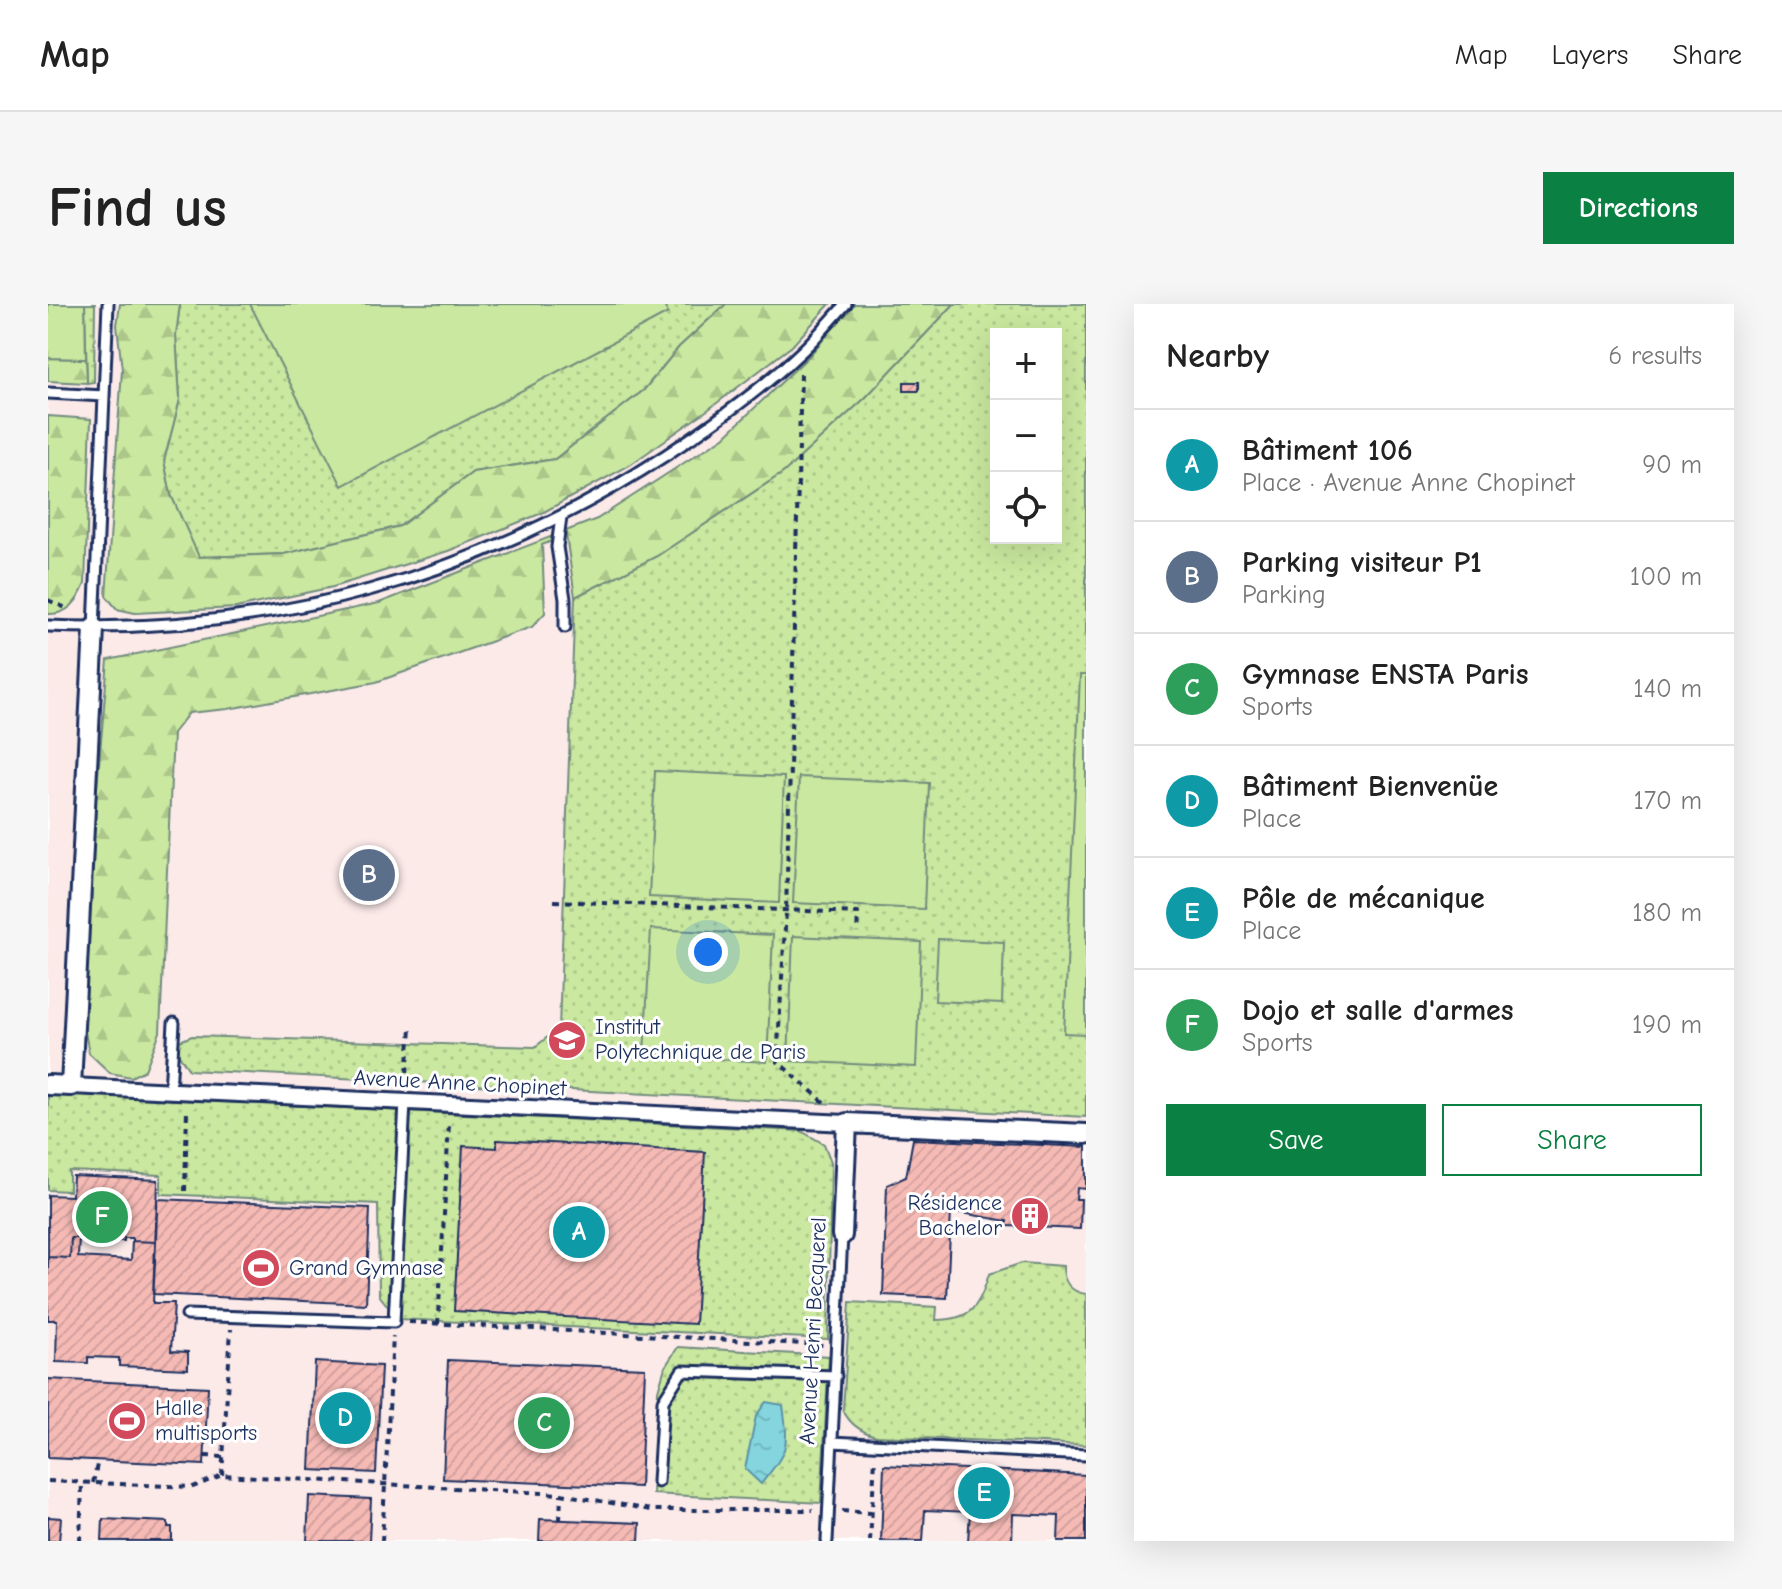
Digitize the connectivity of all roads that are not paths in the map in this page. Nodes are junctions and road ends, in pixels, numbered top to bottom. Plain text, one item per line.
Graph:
1 (108, 304) edge
2 (846, 304) edge
3 (48, 393) edge
4 (104, 396) junction
5 (561, 517) junction
6 (48, 626) edge
7 (565, 627) dead end
8 (94, 628) junction
9 (174, 1023) dead end
10 (48, 1085) edge
11 (71, 1086) junction
12 (170, 1091) junction
13 (405, 1102) junction
14 (847, 1123) junction
15 (1086, 1134) edge
16 (842, 1235) joint
17 (187, 1315) dead end
18 (836, 1376) junction
19 (832, 1442) junction
20 (1086, 1455) edge
21 (658, 1482) dead end
22 (827, 1541) edge

1 - 4 lane
2 - 5 lane
3 - 4 lane
4 - 8 lane
5 - 7 lane
5 - 8 lane
6 - 8 lane
8 - 11 street
9 - 12 lane
10 - 11 street
11 - 12 street, Avenue Anne Chopinet
12 - 13 street, Avenue Anne Chopinet
13 - 14 street, Avenue Anne Chopinet
13 - 17 lane
14 - 15 street
14 - 16 street, Avenue Henri Becquerel
16 - 18 lane, Avenue Henri Becquerel
18 - 19 lane, Avenue Henri Becquerel
18 - 21 lane
19 - 20 lane
19 - 22 lane, Avenue Henri Becquerel

